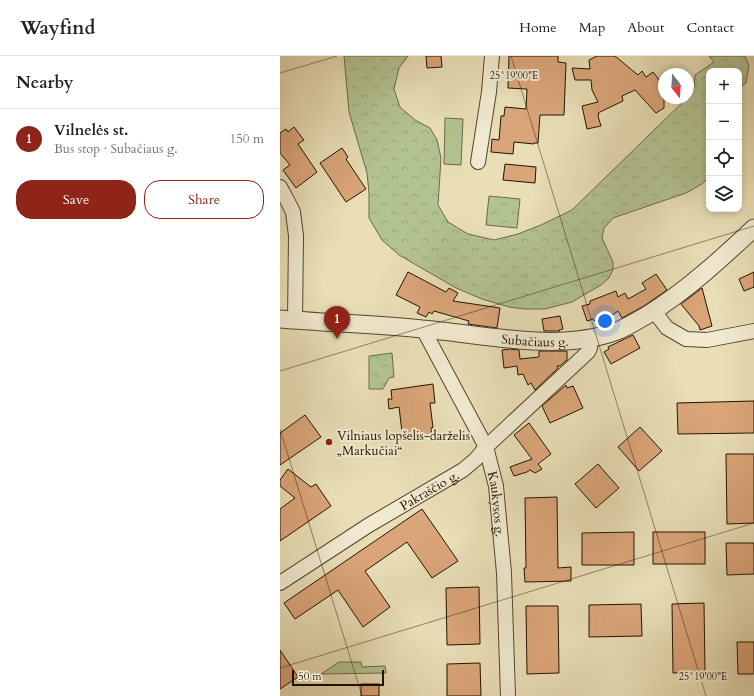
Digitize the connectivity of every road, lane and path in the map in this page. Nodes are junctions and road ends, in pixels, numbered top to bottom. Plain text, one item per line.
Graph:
1 (492, 56) edge
2 (478, 162) dead end
3 (280, 188) edge
4 (754, 228) edge
5 (654, 311) junction
6 (288, 320) edge
7 (423, 329) junction
8 (754, 331) edge
9 (589, 339) junction
10 (486, 447) junction
11 (280, 583) edge
12 (508, 696) edge

1 - 2 street
3 - 6 street
4 - 5 street, Subačiaus g.
5 - 8 street
5 - 9 street, Subačiaus g.
6 - 7 street, Subačiaus g.
7 - 9 street, Subačiaus g.
7 - 10 street, Kaukysos g.
9 - 10 street, Pakraščio g.
10 - 11 street, Pakraščio g.
10 - 12 street, Kaukysos g.

